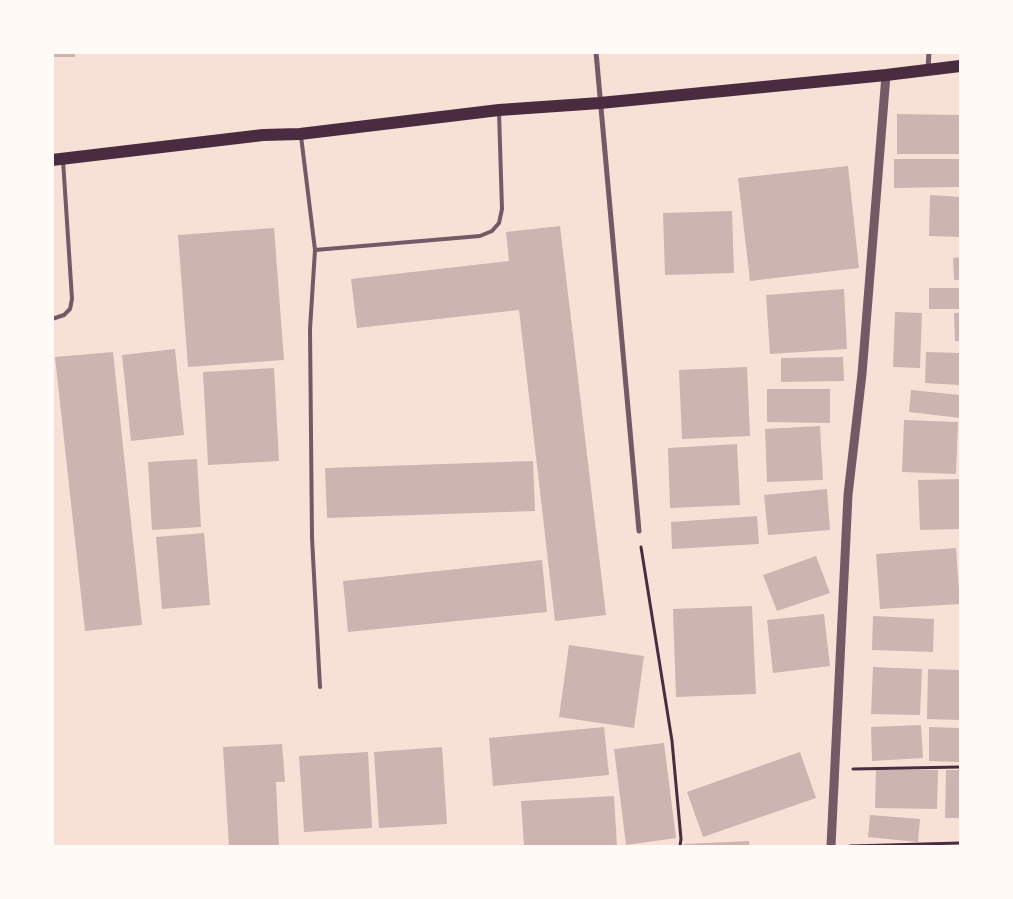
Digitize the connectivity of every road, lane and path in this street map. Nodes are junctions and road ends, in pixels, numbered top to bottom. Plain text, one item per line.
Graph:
1 (596, 52) edge
2 (929, 52) edge
3 (960, 66) edge
4 (928, 69) junction
5 (886, 75) junction
6 (600, 103) junction
7 (499, 110) junction
8 (300, 134) junction
9 (58, 160) edge
10 (315, 250) junction
11 (52, 319) edge
12 (639, 531) joint
13 (320, 687) dead end
14 (960, 767) edge
15 (835, 769) junction
16 (960, 843) edge
17 (680, 846) edge
18 (831, 846) edge
19 (844, 846) edge

1 - 6 street
2 - 4 street
3 - 4 main road
4 - 5 main road
5 - 6 main road
5 - 15 street
6 - 7 main road
6 - 12 street
7 - 8 main road
7 - 10 lane
8 - 9 main road
8 - 10 lane
9 - 11 lane
10 - 13 lane
12 - 17 path
14 - 15 path
15 - 18 street
16 - 19 path

